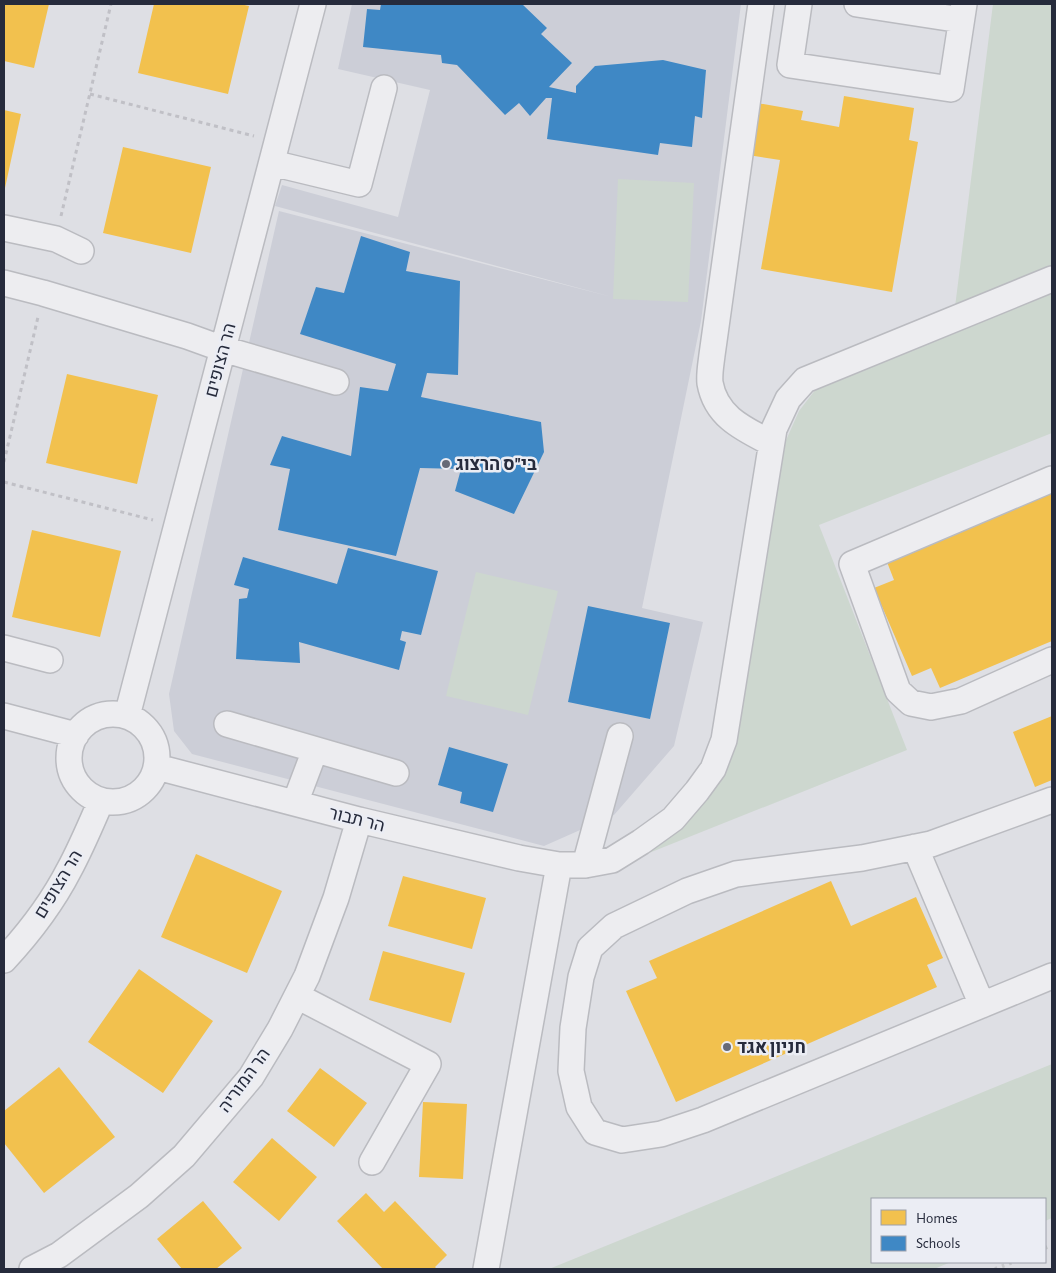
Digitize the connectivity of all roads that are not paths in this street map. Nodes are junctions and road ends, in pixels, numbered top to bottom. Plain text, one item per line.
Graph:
1 (313, 4) edge
2 (761, 4) edge
3 (799, 4) edge
4 (857, 4) edge
5 (963, 12) edge
6 (384, 88) dead end
7 (274, 153) junction
8 (4, 228) edge
9 (81, 251) dead end
10 (1052, 279) edge
11 (4, 283) edge
12 (223, 349) junction
13 (336, 382) dead end
14 (771, 443) junction
15 (1052, 479) edge
16 (4, 648) edge
17 (50, 660) dead end
18 (1052, 660) edge
19 (4, 716) edge
20 (127, 716) junction
21 (226, 724) dead end
22 (76, 735) junction
23 (620, 736) dead end
24 (315, 750) junction
25 (157, 767) junction
26 (396, 773) dead end
27 (1052, 800) edge
28 (102, 801) junction
29 (295, 803) junction
30 (359, 820) junction
31 (915, 847) junction
32 (559, 865) junction
33 (585, 865) junction
34 (4, 960) edge
35 (1052, 976) edge
36 (297, 996) junction
37 (982, 1005) junction
38 (372, 1162) dead end
39 (32, 1269) edge
40 (486, 1269) edge

1 - 7 street, הר הצופים
2 - 14 street
3 - 5 street
4 - 5 street
6 - 7 street
7 - 12 street, הר הצופים
8 - 9 street
10 - 14 street, הר תבור
11 - 12 street
12 - 13 street
12 - 20 street, הר הצופים
14 - 33 street, הר תבור
15 - 18 street
16 - 17 street
19 - 22 street
20 - 22 street
20 - 25 street
21 - 24 street
22 - 28 street
23 - 33 street
24 - 26 street
24 - 29 street
25 - 28 street
25 - 29 street, הר תבור
27 - 31 street
28 - 34 street, הר הצופים
29 - 30 street, הר תבור
30 - 32 street, הר תבור
30 - 36 street, הר המוריה
31 - 37 street
31 - 37 street
32 - 33 street, הר תבור
32 - 40 street
35 - 37 street
36 - 38 street
36 - 39 street, הר המוריה

